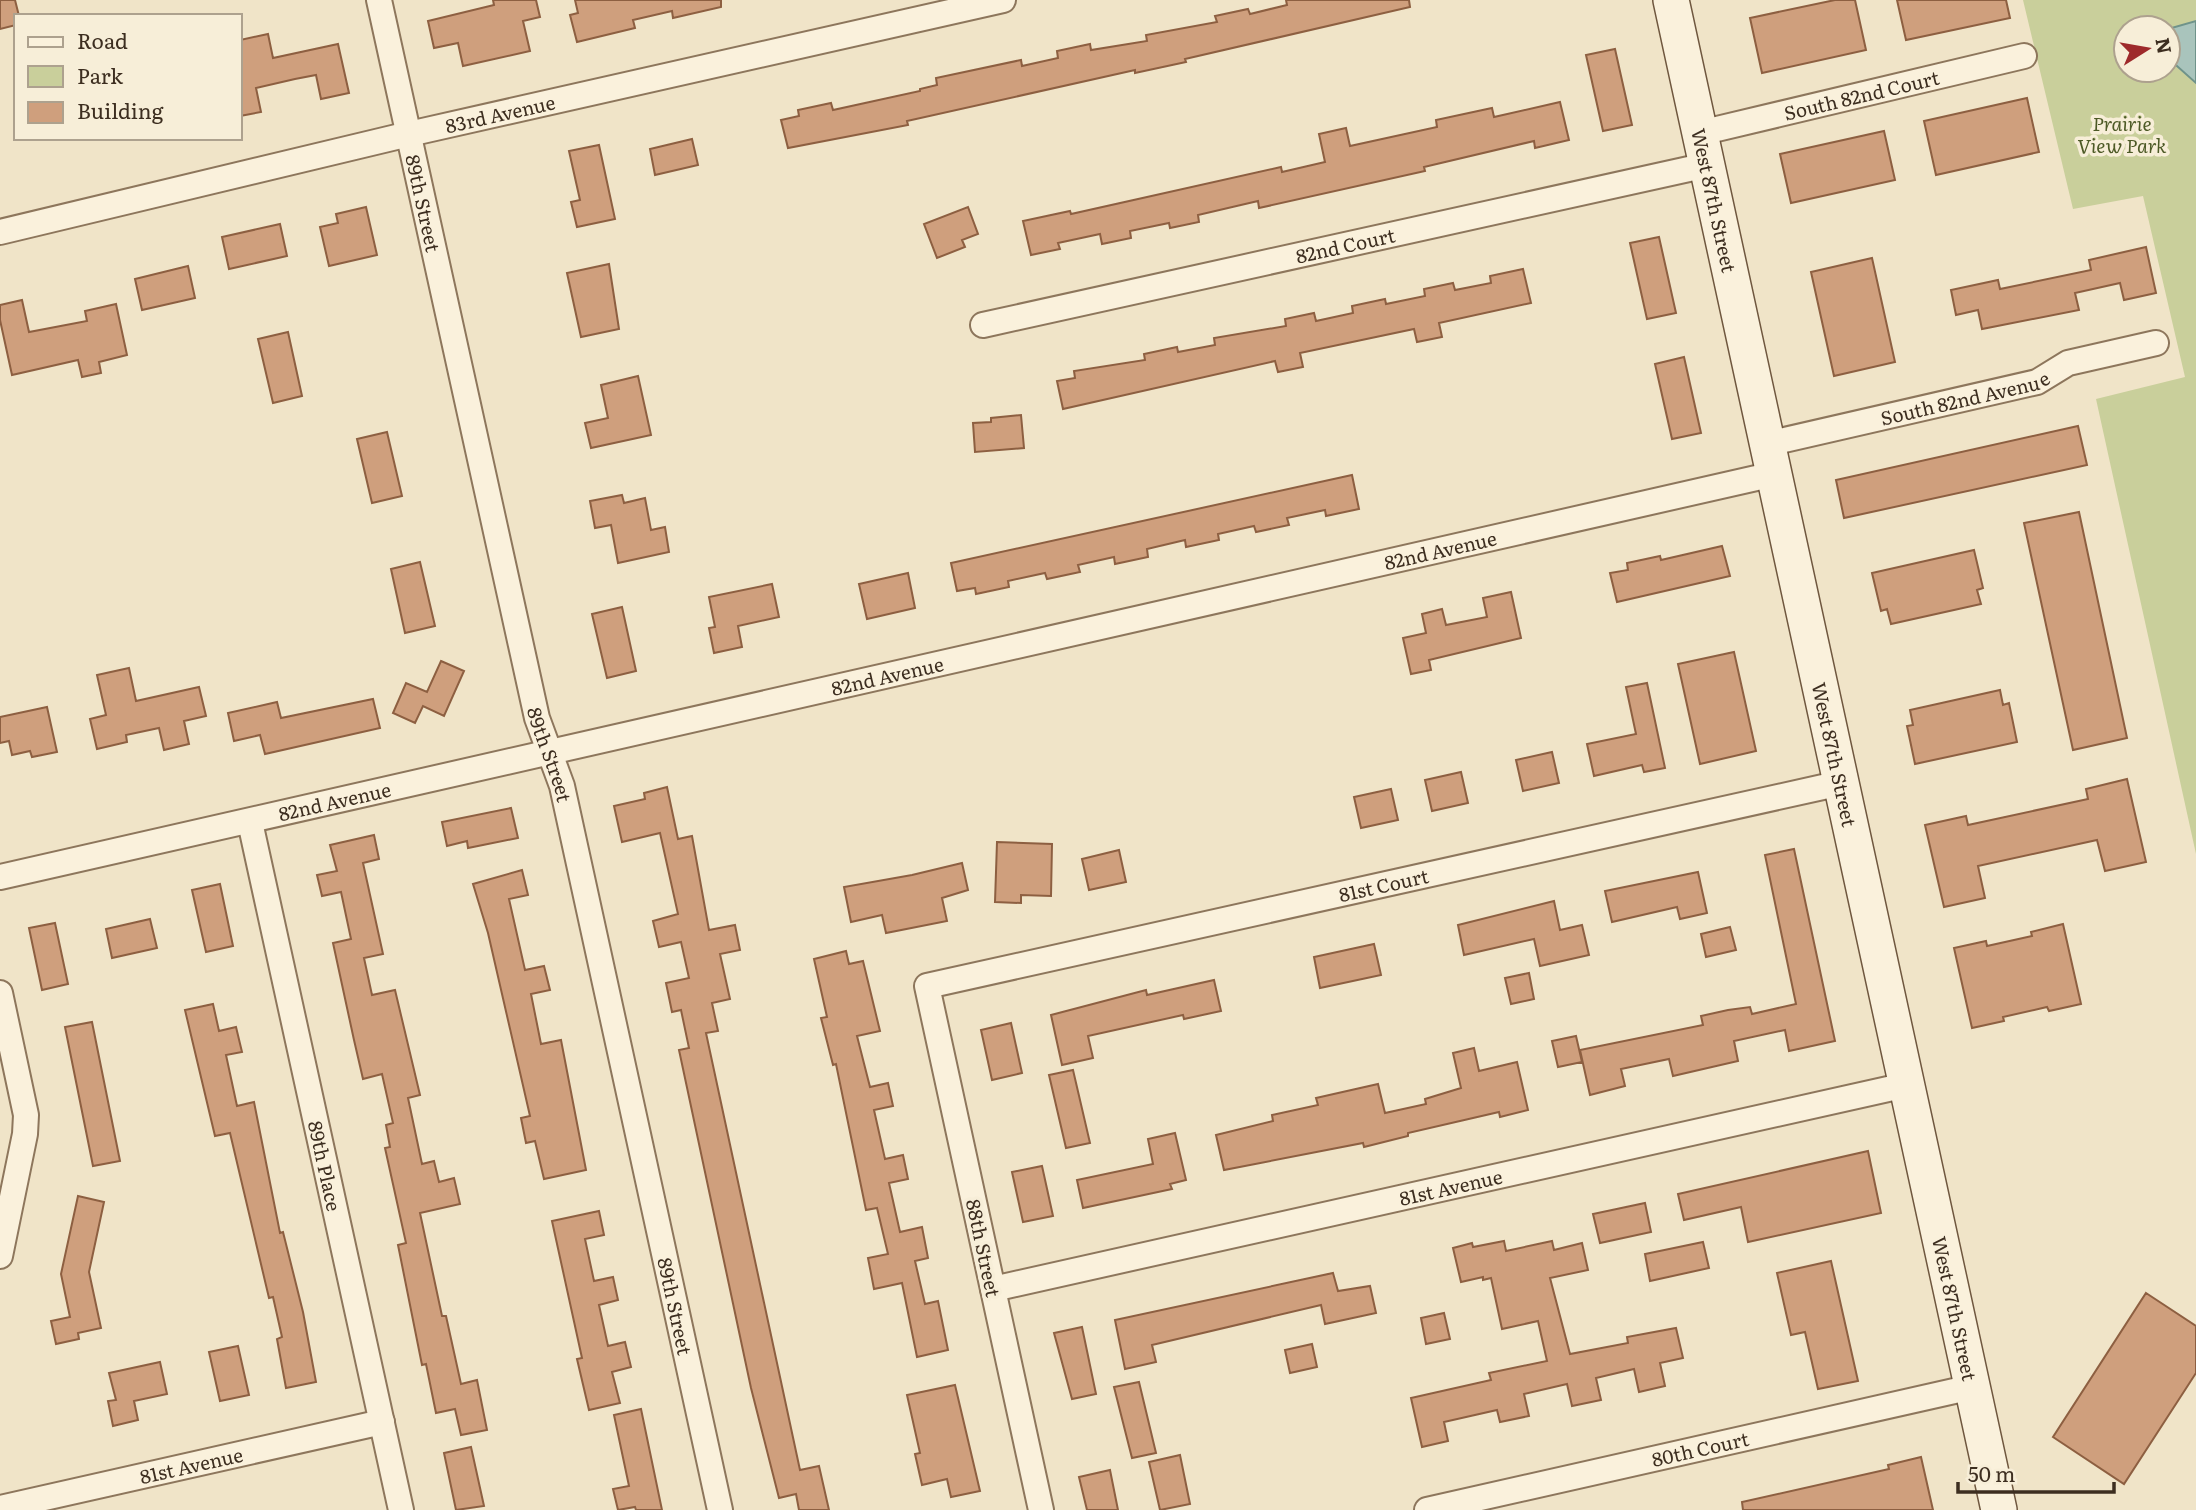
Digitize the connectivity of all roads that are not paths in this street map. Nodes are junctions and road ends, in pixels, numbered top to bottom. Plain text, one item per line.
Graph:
1 (379, 0) edge
2 (1003, 0) edge
3 (1671, 0) edge
4 (2024, 57) dead end
5 (409, 134) junction
6 (1703, 149) junction
7 (0, 232) edge
8 (983, 325) dead end
9 (2157, 343) dead end
10 (1770, 459) junction
11 (549, 751) junction
12 (1841, 783) junction
13 (250, 822) junction
14 (0, 877) edge
15 (927, 986) joint
16 (0, 993) edge
17 (1906, 1085) junction
18 (0, 1256) edge
19 (993, 1289) junction
20 (1972, 1387) junction
21 (382, 1422) junction
22 (0, 1508) edge
23 (401, 1510) edge
24 (720, 1510) edge
25 (1041, 1510) edge
26 (1427, 1510) edge
27 (1999, 1510) edge

1 - 5 street, 89th Street
2 - 5 street, 83rd Avenue
3 - 6 main road, West 87th Street
4 - 6 street, South 82nd Court
5 - 7 street, 83rd Avenue
5 - 11 street, 89th Street
6 - 8 street, 82nd Court
6 - 10 main road, West 87th Street
9 - 10 street, South 82nd Avenue
10 - 11 street, 82nd Avenue
10 - 12 main road, West 87th Street
11 - 13 street, 82nd Avenue
11 - 24 street, 89th Street
12 - 15 street, 81st Court
12 - 17 main road, West 87th Street
13 - 14 street, 82nd Avenue
13 - 21 street, 89th Place
15 - 19 street, 88th Street
16 - 18 street
17 - 19 street, 81st Avenue
17 - 20 main road, West 87th Street
19 - 25 street, 88th Street
20 - 26 street, 80th Court
20 - 27 main road, West 87th Street
21 - 22 street, 81st Avenue
21 - 23 street, 89th Place

